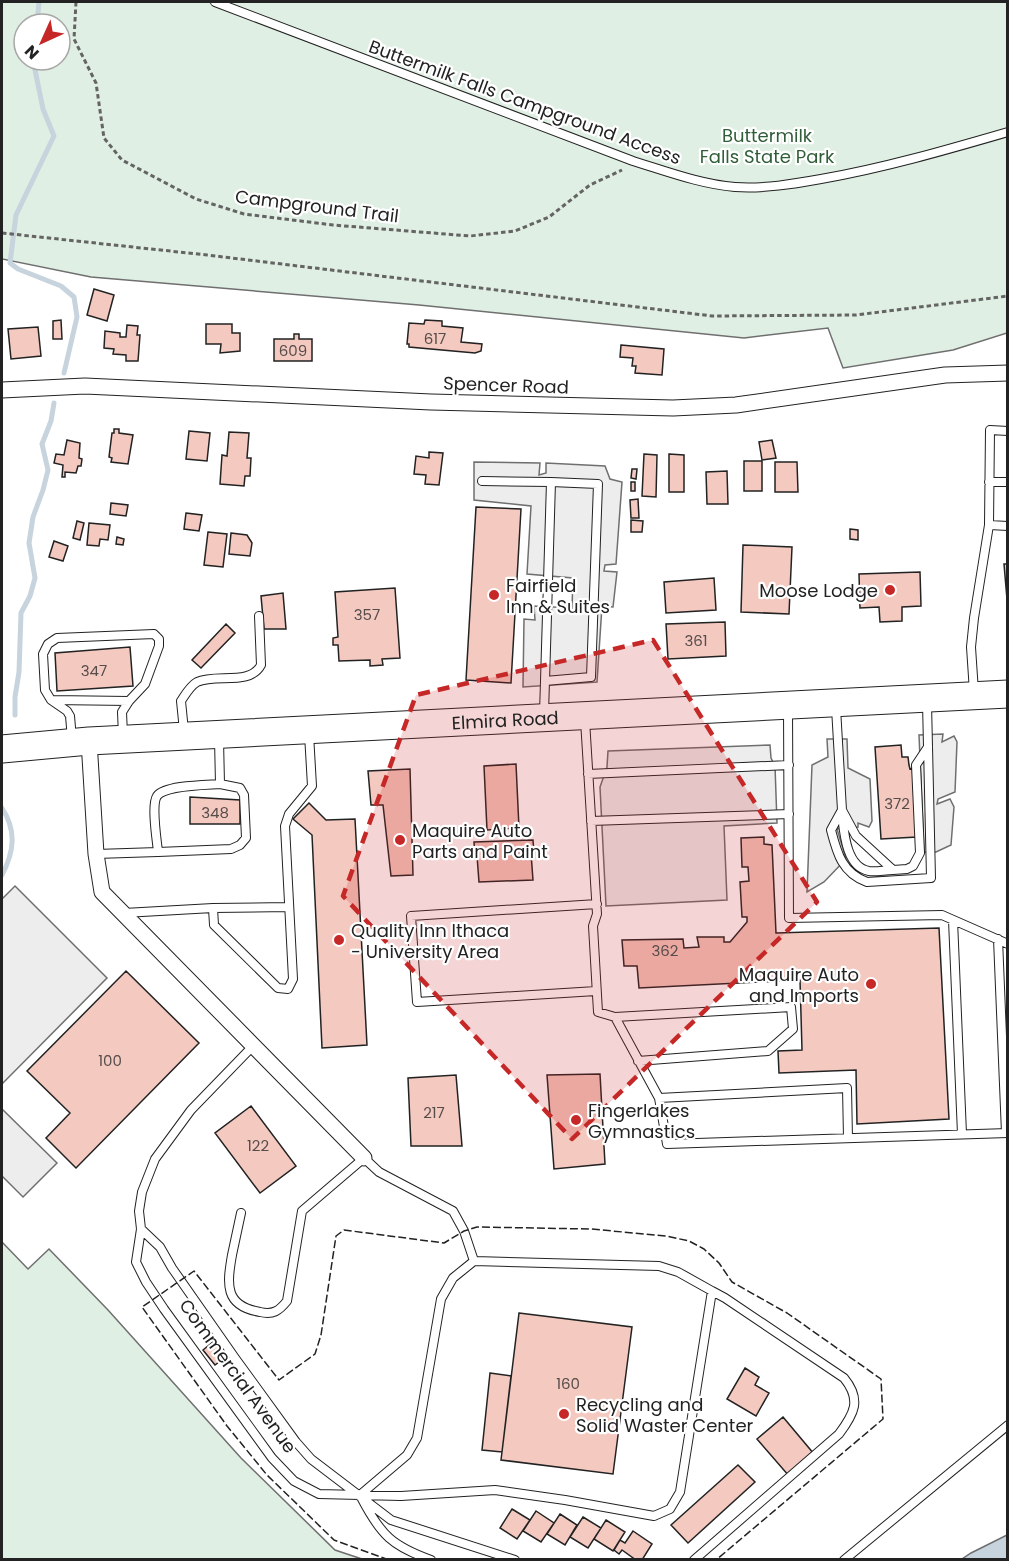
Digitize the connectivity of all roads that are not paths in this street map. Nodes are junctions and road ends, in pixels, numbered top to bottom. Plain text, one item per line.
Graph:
1 (215, 2) edge
2 (1008, 132) edge
3 (1008, 373) edge
4 (2, 390) edge
5 (1008, 431) edge
6 (482, 481) dead end
7 (551, 482) junction
8 (989, 482) junction
9 (1008, 482) edge
10 (988, 525) junction
11 (1008, 526) edge
12 (259, 616) dead end
13 (545, 681) junction
14 (1008, 694) edge
15 (974, 696) junction
16 (927, 698) junction
17 (51, 700) junction
18 (129, 701) junction
19 (836, 703) junction
20 (788, 705) junction
21 (585, 716) junction
22 (544, 718) junction
23 (309, 730) junction
24 (219, 734) junction
25 (184, 736) junction
26 (123, 739) junction
27 (81, 742) junction
28 (928, 747) junction
29 (2, 749) edge
30 (789, 765) junction
31 (588, 774) junction
32 (220, 784) junction
33 (842, 810) junction
34 (789, 814) junction
35 (591, 821) junction
36 (158, 852) junction
37 (96, 854) junction
38 (893, 870) junction
39 (597, 904) junction
40 (289, 907) junction
41 (213, 908) junction
42 (122, 913) junction
43 (953, 920) junction
44 (998, 939) junction
45 (1008, 944) edge
46 (596, 991) junction
47 (615, 1017) junction
48 (253, 1046) junction
49 (638, 1061) junction
50 (659, 1098) junction
51 (1007, 1133) edge
52 (962, 1134) junction
53 (848, 1138) junction
54 (364, 1158) junction
55 (241, 1213) dead end
56 (141, 1229) junction
57 (474, 1261) junction
58 (712, 1291) junction
59 (1008, 1425) edge
60 (360, 1495) junction
61 (431, 1560) edge
62 (515, 1560) edge
63 (694, 1560) edge
64 (844, 1560) edge

1 - 2 lane, Buttermilk Falls Campground Access
3 - 4 street, Spencer Road
5 - 8 lane
6 - 7 lane
7 - 13 lane
7 - 13 lane
8 - 9 lane
8 - 10 lane
10 - 11 lane
10 - 15 lane
12 - 25 lane
13 - 22 lane
14 - 15 highway, Elmira Road
15 - 16 highway, Elmira Road
16 - 19 highway, Elmira Road
16 - 28 lane
17 - 18 lane
17 - 18 lane
17 - 27 lane
18 - 26 lane
19 - 20 highway, Elmira Road
19 - 33 lane
20 - 21 highway, Elmira Road
20 - 30 lane
21 - 22 highway, Elmira Road
21 - 31 lane
22 - 23 highway, Elmira Road
23 - 24 highway, Elmira Road
23 - 40 lane
24 - 25 highway, Elmira Road
24 - 32 lane
25 - 26 highway, Elmira Road
26 - 27 highway, Elmira Road
27 - 29 highway, Elmira Road
27 - 37 street
28 - 33 lane
28 - 38 lane
30 - 31 lane
30 - 34 lane
31 - 35 lane
32 - 36 lane
32 - 36 lane
33 - 38 lane
33 - 38 lane
34 - 35 lane
34 - 43 lane
35 - 39 lane
36 - 37 lane
37 - 42 street
39 - 46 lane
39 - 46 lane
40 - 41 lane
40 - 41 lane
41 - 42 lane
42 - 48 street
43 - 44 lane
43 - 52 lane
44 - 45 lane
44 - 51 lane
46 - 47 lane
47 - 49 lane
47 - 49 lane
48 - 54 street
48 - 56 lane, Commercial Avenue
49 - 50 lane
50 - 53 lane
50 - 53 lane
51 - 52 lane
52 - 53 lane
54 - 55 lane
54 - 57 lane
56 - 60 lane, Commercial Avenue
56 - 60 lane, Commercial Avenue
57 - 58 lane
57 - 60 lane
58 - 60 lane, Commercial Avenue
58 - 63 lane
59 - 64 lane
60 - 61 lane
60 - 62 lane

